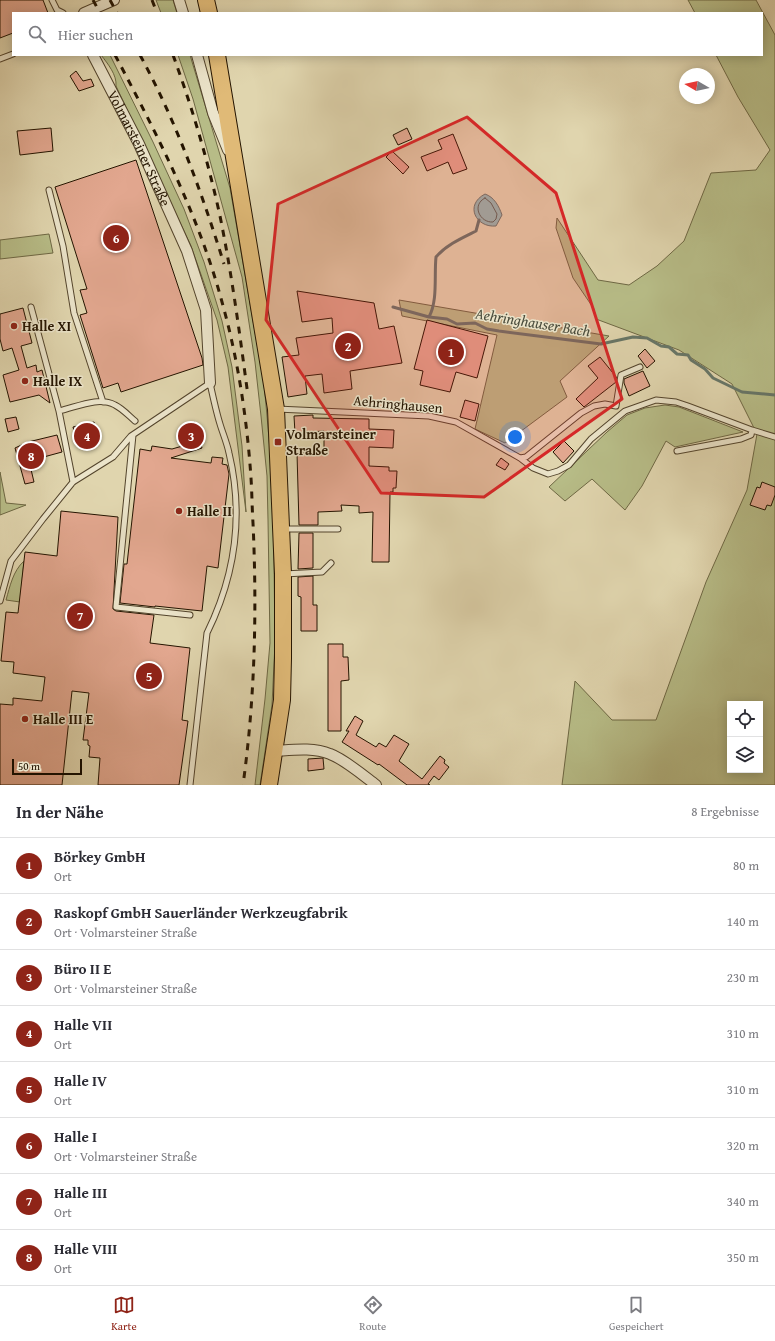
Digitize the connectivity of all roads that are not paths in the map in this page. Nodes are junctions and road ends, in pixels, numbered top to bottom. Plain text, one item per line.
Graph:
1 (52, 0) edge
2 (114, 0) edge
3 (179, 0) edge
4 (206, 0) edge
5 (61, 12) edge
6 (86, 12) edge
7 (183, 12) edge
8 (209, 12) edge
9 (12, 54) edge
10 (94, 56) edge
11 (197, 56) edge
12 (217, 56) edge
13 (0, 59) edge
14 (236, 170) junction
15 (50, 190) dead end
16 (31, 307) dead end
17 (640, 367) dead end
18 (210, 383) junction
19 (103, 402) junction
20 (276, 409) junction
21 (60, 411) junction
22 (135, 422) dead end
23 (752, 430) junction
24 (133, 435) junction
25 (775, 437) edge
26 (677, 451) dead end
27 (520, 458) junction
28 (73, 482) junction
29 (281, 529) junction
30 (338, 529) dead end
31 (331, 563) dead end
32 (283, 574) junction
33 (0, 601) edge
34 (190, 615) dead end
35 (274, 751) junction
36 (190, 785) edge
37 (269, 785) edge
38 (376, 785) edge

1 - 5 lane
2 - 6 street
3 - 7 street
4 - 8 main road
9 - 13 lane
10 - 18 street, Volmarsteiner Straße
11 - 14 street
12 - 14 main road
14 - 20 main road
15 - 19 lane
16 - 21 lane
17 - 27 lane
18 - 24 lane
18 - 36 lane
19 - 21 lane
19 - 22 lane
20 - 27 lane, Aehringhausen
20 - 29 main road
21 - 28 lane
23 - 25 lane, Aehringhausen
23 - 26 lane
23 - 27 lane, Aehringhausen
24 - 28 lane
24 - 34 lane
28 - 33 lane
29 - 30 lane
29 - 32 main road
31 - 32 lane
32 - 35 main road
35 - 37 main road
35 - 38 street

